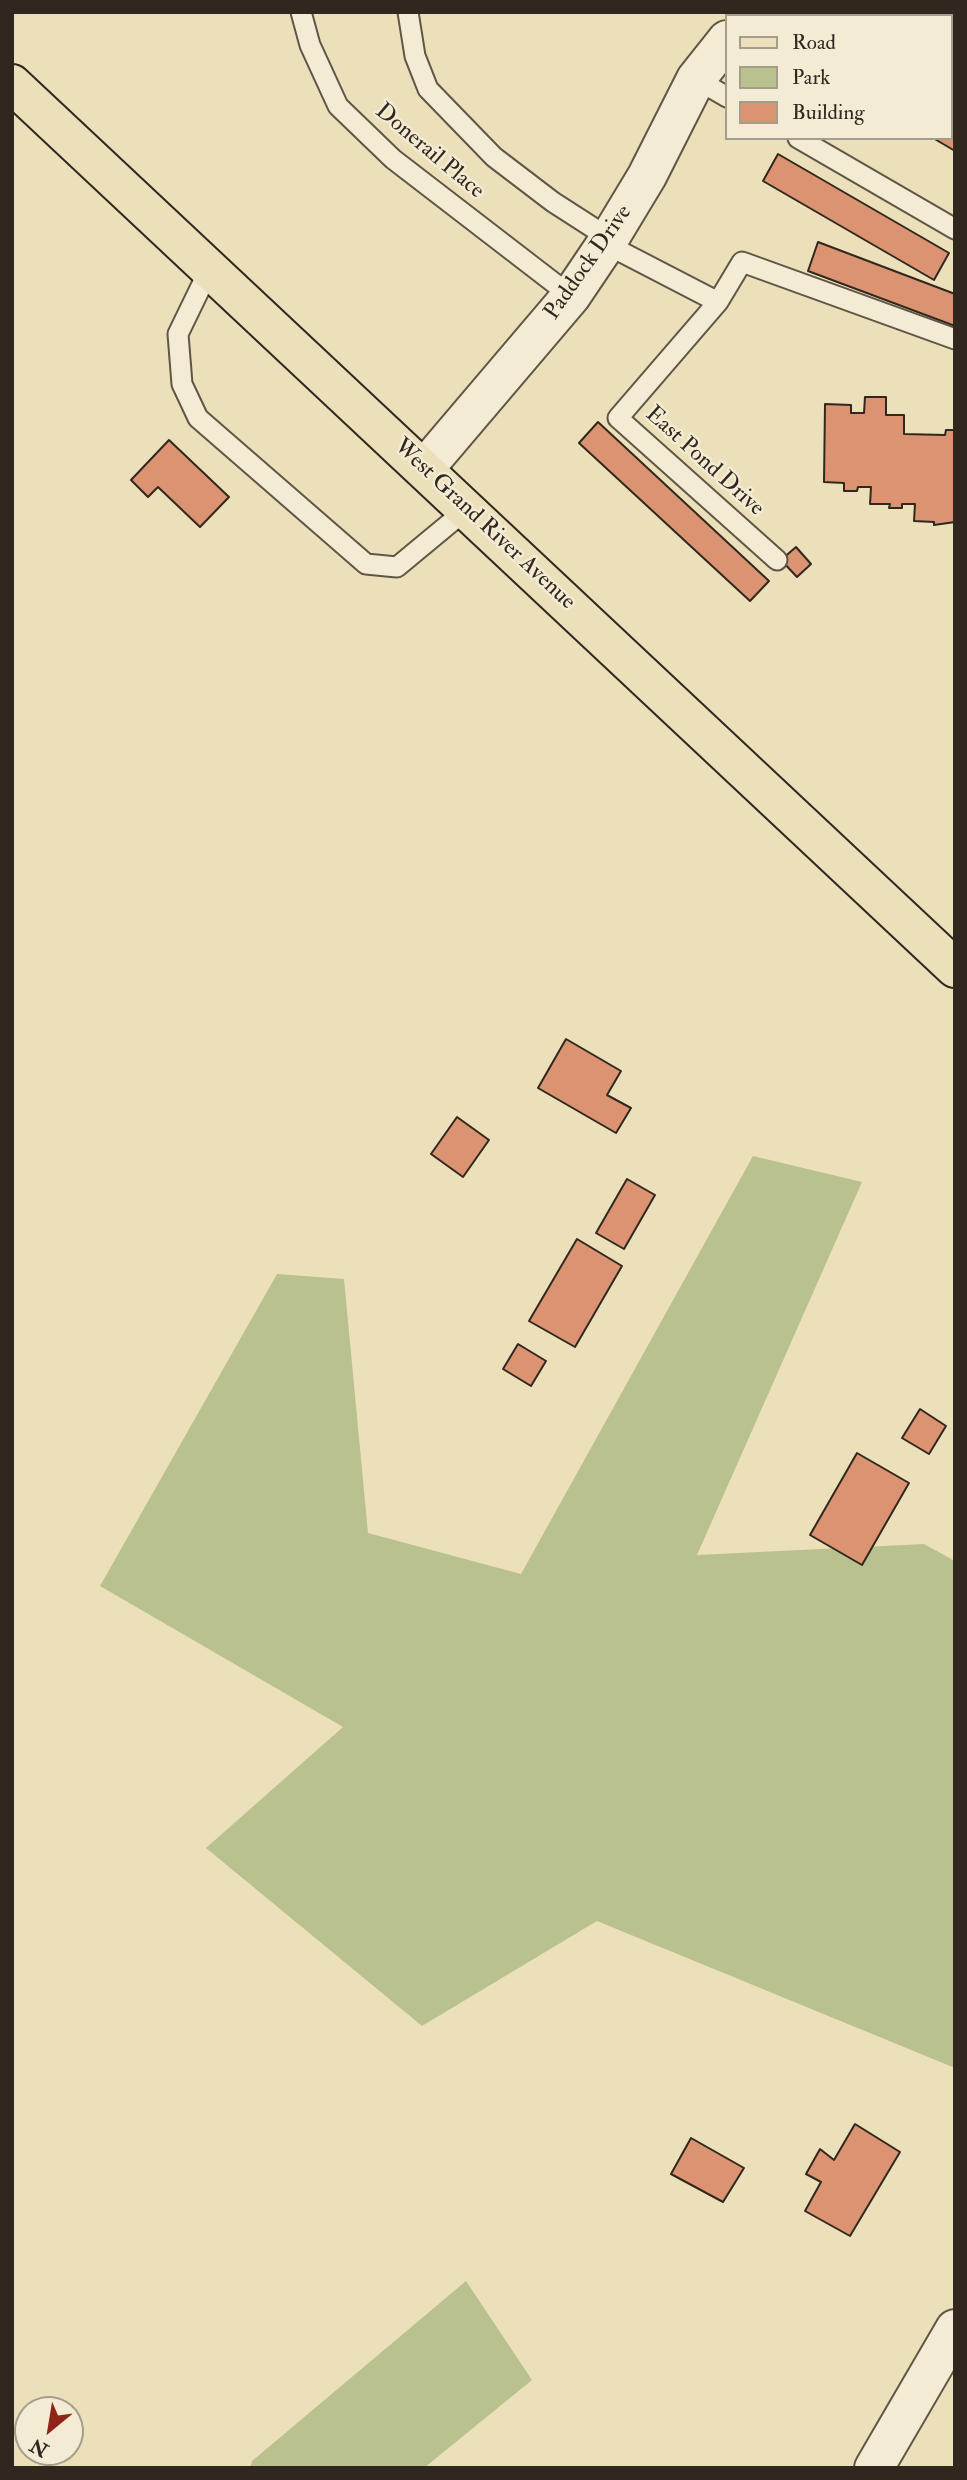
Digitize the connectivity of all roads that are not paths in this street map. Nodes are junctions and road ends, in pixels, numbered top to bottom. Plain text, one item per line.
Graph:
1 (301, 12) edge
2 (408, 12) edge
3 (726, 43) edge
4 (12, 84) edge
5 (712, 88) edge
6 (801, 140) edge
7 (955, 229) edge
8 (608, 241) junction
9 (210, 268) junction
10 (570, 296) junction
11 (718, 302) junction
12 (955, 339) edge
13 (424, 468) junction
14 (467, 509) junction
15 (777, 560) dead end
16 (955, 968) edge
17 (955, 2329) edge
18 (874, 2468) edge

1 - 10 lane, Donerail Place
2 - 8 lane
3 - 5 street, Paddock Drive
4 - 9 main road, West Grand River Avenue
5 - 8 street, Paddock Drive
6 - 7 lane
8 - 10 street, Paddock Drive
8 - 11 lane
9 - 13 main road, West Grand River Avenue
9 - 14 lane
10 - 13 street, Paddock Drive
11 - 12 lane, East Pond Drive
11 - 15 lane, East Pond Drive
13 - 14 main road, West Grand River Avenue
14 - 16 main road, West Grand River Avenue
17 - 18 street

